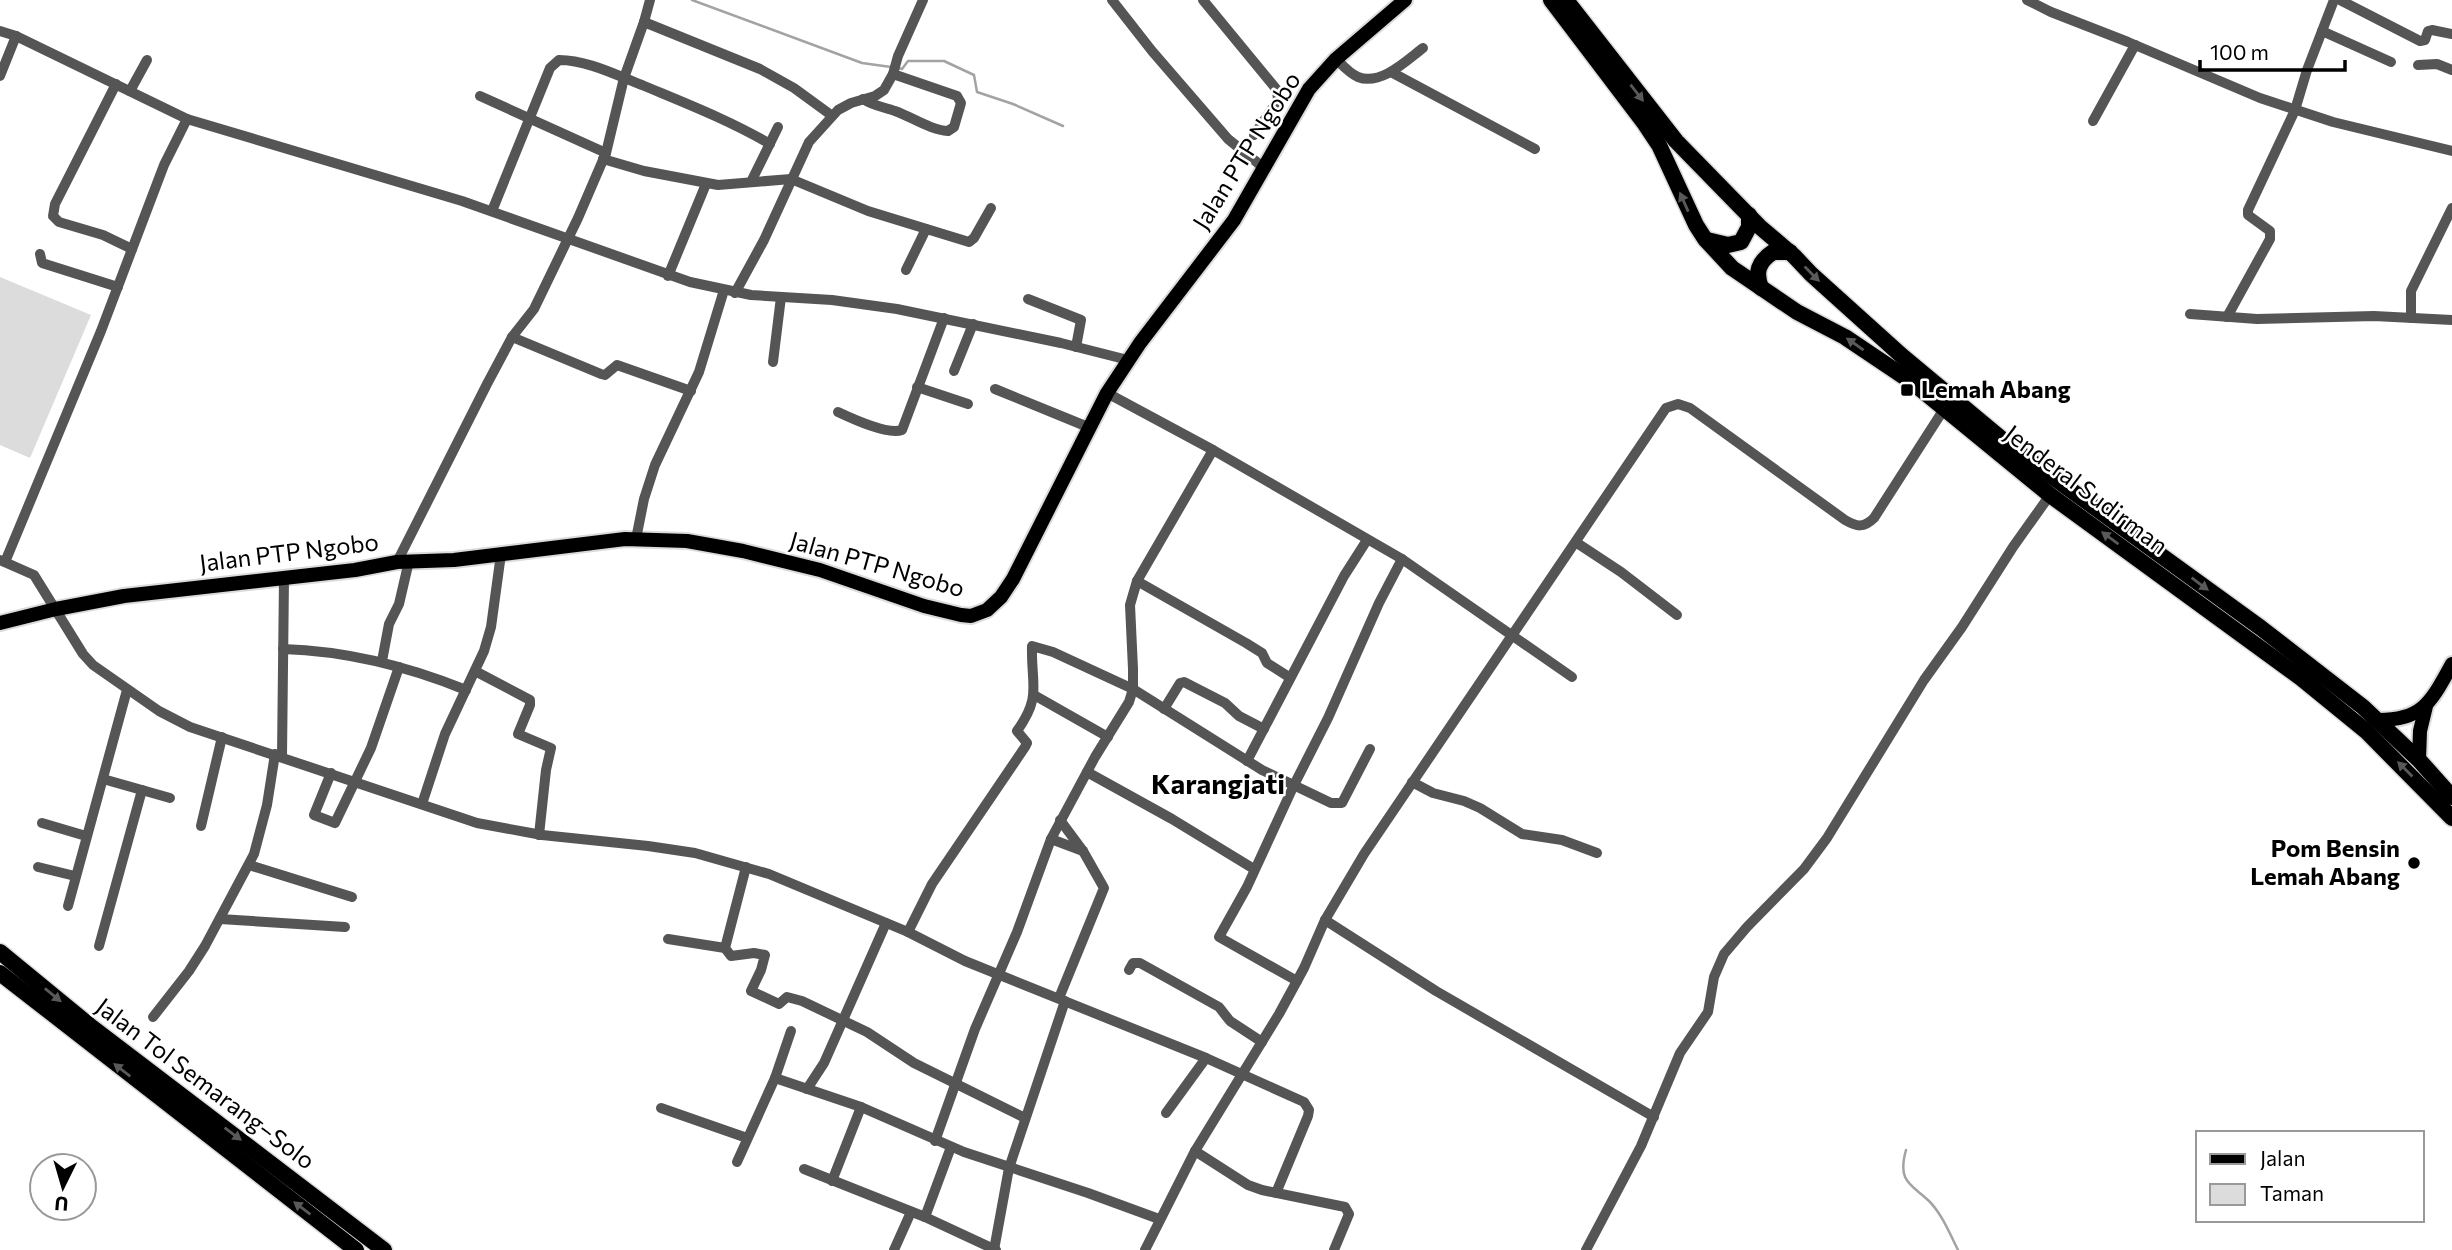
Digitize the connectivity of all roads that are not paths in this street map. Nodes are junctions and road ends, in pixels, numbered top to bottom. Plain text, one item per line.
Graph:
1 (650, 0) edge
2 (923, 0) edge
3 (1112, 0) edge
4 (1203, 0) edge
5 (1405, 0) edge
6 (1551, 0) edge
7 (1566, 0) edge
8 (2027, 0) edge
9 (2334, 0) edge
10 (2340, 0) edge
11 (644, 22) junction
12 (0, 32) edge
13 (2322, 32) junction
14 (2452, 34) edge
15 (16, 36) junction
16 (2135, 45) junction
17 (1423, 48) dead end
18 (1336, 59) junction
19 (147, 60) dead end
20 (2391, 62) dead end
21 (2418, 65) dead end
22 (2452, 70) edge
23 (894, 72) junction
24 (1391, 72) junction
25 (0, 76) edge
26 (624, 78) junction
27 (116, 84) junction
28 (130, 91) junction
29 (480, 96) dead end
30 (863, 99) junction
31 (2295, 110) junction
32 (831, 115) junction
33 (530, 117) junction
34 (187, 119) junction
35 (2093, 121) dead end
36 (778, 127) dead end
37 (1254, 135) dead end
38 (770, 144) junction
39 (1535, 149) dead end
40 (2452, 151) edge
41 (605, 156) junction
42 (1264, 168) junction
43 (791, 179) junction
44 (751, 182) junction
45 (706, 184) junction
46 (991, 208) dead end
47 (2452, 208) edge
48 (492, 211) junction
49 (1749, 215) junction
50 (926, 229) junction
51 (568, 237) junction
52 (1705, 239) junction
53 (132, 249) junction
54 (1790, 252) junction
55 (40, 254) dead end
56 (905, 270) dead end
57 (668, 275) junction
58 (118, 287) junction
59 (1760, 288) junction
60 (729, 291) junction
61 (781, 297) junction
62 (1028, 299) dead end
63 (2190, 314) dead end
64 (2227, 317) junction
65 (944, 318) junction
66 (2411, 318) junction
67 (2452, 320) edge
68 (973, 324) junction
69 (512, 337) junction
70 (1076, 347) junction
71 (1128, 360) junction
72 (773, 362) dead end
73 (954, 371) dead end
74 (917, 387) junction
75 (995, 388) dead end
76 (691, 391) junction
77 (1107, 393) junction
78 (968, 404) dead end
79 (1944, 409) junction
80 (838, 412) dead end
81 (1088, 427) junction
82 (1213, 450) junction
83 (2050, 495) junction
84 (636, 539) junction
85 (1367, 540) junction
86 (1577, 543) junction
87 (501, 554) junction
88 (1402, 559) junction
89 (2, 561) edge
90 (403, 561) junction
91 (284, 578) junction
92 (1137, 581) junction
93 (56, 609) junction
94 (1677, 615) dead end
95 (0, 623) edge
96 (1512, 634) junction
97 (283, 649) junction
98 (382, 661) junction
99 (2452, 664) edge
100 (399, 667) junction
101 (475, 671) junction
102 (1289, 677) junction
103 (1572, 677) dead end
104 (1133, 689) junction
105 (127, 690) junction
106 (466, 690) junction
107 (1034, 695) junction
108 (2426, 706) junction
109 (1164, 709) junction
110 (2376, 720) junction
111 (1264, 729) junction
112 (222, 737) junction
113 (1108, 737) junction
114 (1370, 749) dead end
115 (279, 755) junction
116 (2419, 760) junction
117 (1247, 761) junction
118 (1087, 772) junction
119 (331, 773) junction
120 (103, 779) junction
121 (357, 782) junction
122 (1412, 782) junction
123 (1294, 785) junction
124 (142, 790) junction
125 (170, 797) dead end
126 (2452, 797) edge
127 (422, 804) junction
128 (2452, 818) edge
129 (1060, 820) junction
130 (42, 823) dead end
131 (201, 826) dead end
132 (539, 835) junction
133 (86, 836) junction
134 (1051, 839) junction
135 (1083, 851) junction
136 (1597, 853) dead end
137 (248, 865) junction
138 (38, 867) dead end
139 (746, 867) junction
140 (1254, 869) junction
141 (75, 876) junction
142 (352, 897) dead end
143 (68, 906) dead end
144 (220, 919) junction
145 (1325, 920) junction
146 (886, 923) junction
147 (345, 927) dead end
148 (908, 932) junction
149 (668, 939) dead end
150 (100, 946) dead end
151 (725, 948) junction
152 (0, 952) edge
153 (1129, 970) dead end
154 (0, 973) edge
155 (1000, 975) junction
156 (1297, 981) junction
157 (1062, 1000) junction
158 (153, 1017) dead end
159 (842, 1020) junction
160 (791, 1031) dead end
161 (1262, 1042) junction
162 (1206, 1058) junction
163 (1242, 1073) junction
164 (775, 1078) junction
165 (956, 1083) junction
166 (807, 1088) junction
167 (861, 1107) junction
168 (661, 1108) dead end
169 (1166, 1113) dead end
170 (1654, 1117) junction
171 (1025, 1118) junction
172 (747, 1138) junction
173 (935, 1140) junction
174 (951, 1147) junction
175 (1195, 1151) junction
176 (737, 1162) dead end
177 (1009, 1168) junction
178 (804, 1169) dead end
179 (832, 1181) junction
180 (1276, 1193) junction
181 (911, 1212) junction
182 (925, 1217) junction
183 (1159, 1219) junction
184 (356, 1250) edge
185 (384, 1250) edge
186 (894, 1250) edge
187 (995, 1250) edge
188 (1145, 1250) edge
189 (1334, 1250) edge
190 (1586, 1250) edge

1 - 11 street
2 - 23 street
3 - 42 street
4 - 37 street
5 - 18 main road, Jalan PTP Ngobo
52 -> 6 highway, Jenderal Sudirman
7 -> 49 highway, Jenderal Sudirman
8 - 16 street
9 - 13 street
10 - 14 street
11 - 26 street
11 - 32 street
12 - 15 street
13 - 20 street
13 - 31 street
15 - 25 street
15 - 27 street
16 - 31 street
16 - 35 street
17 - 24 street
18 - 24 street
18 - 42 main road, Jalan PTP Ngobo
19 - 28 street
21 - 22 street
23 - 30 street
23 - 30 street
24 - 39 street
26 - 33 street
26 - 38 street
26 - 41 street
27 - 28 street
27 - 53 street
28 - 34 street
29 - 33 street
30 - 32 street
31 - 40 street
31 - 64 street
32 - 43 street
33 - 41 street
33 - 48 street
34 - 48 street
34 - 53 street
36 - 38 street
38 - 44 street
41 - 45 street
41 - 51 street
42 - 71 main road, Jalan PTP Ngobo
43 - 44 street
43 - 50 street
43 - 60 street
44 - 45 street
45 - 57 street
46 - 50 street
47 - 66 street
48 - 51 street
49 - 52 highway
49 - 54 highway, Jenderal Sudirman
50 - 56 street
51 - 57 street
51 - 69 street
52 - 59 highway, Jenderal Sudirman
53 - 58 street
54 - 59 highway
54 -> 110 highway, Jenderal Sudirman
55 - 58 street
57 - 60 street
58 - 89 street
79 -> 59 highway, Jenderal Sudirman
60 - 61 street
60 - 76 street
61 - 65 street
61 - 72 street
62 - 70 street
63 - 64 street
64 - 66 street
65 - 68 street
65 - 74 street
66 - 67 street
68 - 70 street
68 - 73 street
69 - 76 street
69 - 90 street
70 - 71 street
71 - 77 main road, Jalan PTP Ngobo
74 - 78 street
74 - 80 street
75 - 81 street
76 - 84 street
77 - 81 main road, Jalan PTP Ngobo
77 - 82 street
79 - 83 highway, Jenderal Sudirman
79 - 86 street
81 - 84 main road, Jalan PTP Ngobo
82 - 85 street
82 - 92 street
128 -> 83 highway, Jenderal Sudirman
83 - 170 street
84 - 87 main road, Jalan PTP Ngobo
85 - 88 street
85 - 102 street
86 - 94 street
86 - 96 street
87 - 90 main road, Jalan PTP Ngobo
87 - 101 street
88 - 96 street
88 - 123 street
89 - 93 street
90 - 91 main road, Jalan PTP Ngobo
90 - 98 street
91 - 93 main road, Jalan PTP Ngobo
91 - 97 street
92 - 102 street
92 - 104 street
93 - 95 main road, Jalan PTP Ngobo
93 - 105 street
96 - 103 street
96 - 122 street
97 - 98 street
97 - 115 street
98 - 100 street
99 - 108 main road
100 - 106 street
100 - 121 street
101 - 106 street
101 - 132 street
102 - 111 street
104 - 107 street
104 - 109 street
104 - 113 street
105 - 112 street
105 - 120 street
106 - 127 street
107 - 113 street
107 - 148 street
108 - 110 main road
108 - 116 main road
109 - 111 street
109 - 117 street
110 - 116 highway, Jenderal Sudirman
111 - 117 street
112 - 115 street
112 - 131 street
113 - 118 street
114 - 123 street
115 - 119 street
115 - 137 street
116 - 126 highway, Jenderal Sudirman
117 - 123 street
118 - 129 street
118 - 140 street
119 - 121 street
119 - 121 street
120 - 124 street
120 - 133 street
121 - 127 street
122 - 136 street
122 - 145 street
123 - 140 street
124 - 125 street
124 - 150 street
127 - 132 street
129 - 134 street
129 - 135 street
130 - 133 street
132 - 139 street
133 - 141 street
134 - 135 street
134 - 155 street
135 - 157 street
137 - 142 street
137 - 144 street
138 - 141 street
139 - 146 street
139 - 151 street
140 - 156 street
141 - 143 street
144 - 147 street
144 - 158 street
145 - 156 street
145 - 170 street
146 - 148 street
146 - 159 street
148 - 155 street
149 - 151 street
151 - 159 street
152 -> 185 highway, Jalan Tol Semarang–Solo
153 - 161 street
184 -> 154 highway, Jalan Tol Semarang–Solo
155 - 157 street
155 - 165 street
156 - 161 street
157 - 162 street
157 - 171 street
159 - 165 street
159 - 166 street
160 - 164 street
161 - 163 street
162 - 163 street
162 - 169 street
163 - 175 street
163 - 180 street
164 - 166 street
164 - 172 street
165 - 171 street
165 - 173 street
166 - 167 street
167 - 173 street
167 - 179 street
168 - 172 street
170 - 190 street
171 - 177 street
172 - 176 street
173 - 174 street
174 - 177 street
174 - 182 street
175 - 180 street
175 - 183 street
177 - 183 street
177 - 187 street
178 - 179 street
179 - 181 street
180 - 189 street
181 - 182 street
181 - 186 street
182 - 187 street
183 - 188 street

